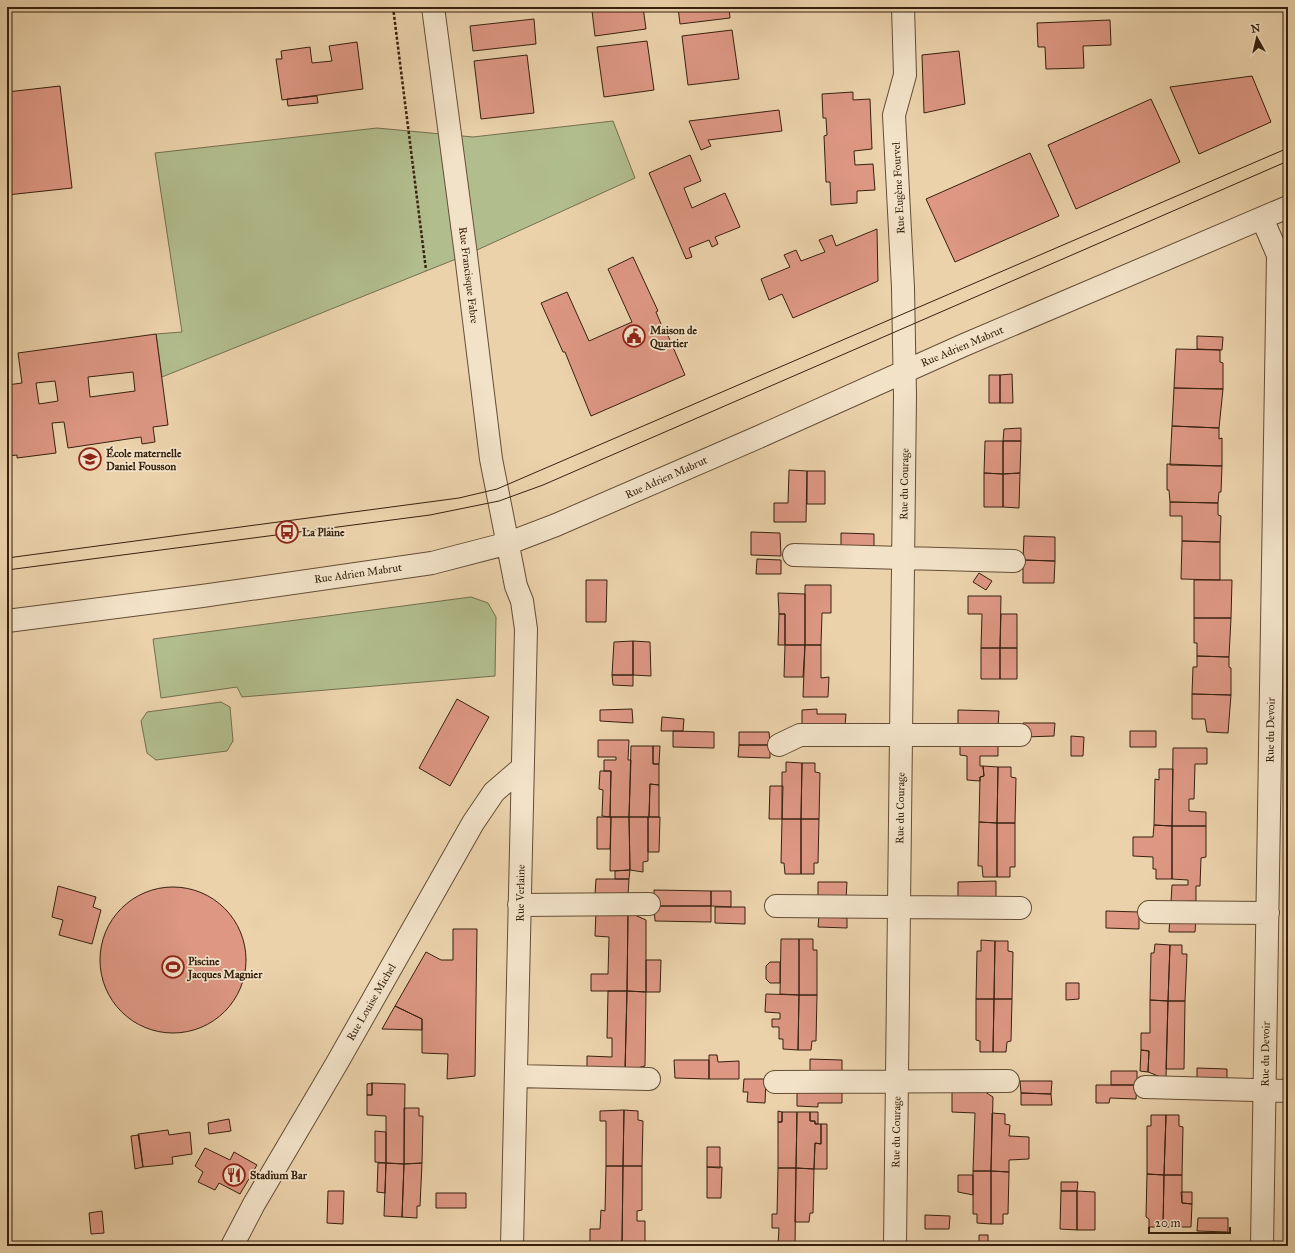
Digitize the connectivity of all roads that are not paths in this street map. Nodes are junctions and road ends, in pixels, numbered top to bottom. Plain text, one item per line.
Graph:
1 (433, 7) edge
2 (903, 7) edge
3 (1288, 206) edge
4 (1262, 218) junction
5 (904, 371) junction
6 (1282, 392) edge
7 (508, 543) junction
8 (794, 555) dead end
9 (903, 558) junction
10 (1014, 561) dead end
11 (7, 621) edge
12 (901, 734) junction
13 (1020, 735) dead end
14 (779, 745) dead end
15 (522, 768) junction
16 (649, 904) dead end
17 (519, 905) junction
18 (776, 906) dead end
19 (899, 906) junction
20 (1020, 908) dead end
21 (1149, 912) dead end
22 (1268, 913) junction
23 (516, 1076) junction
24 (649, 1079) dead end
25 (1008, 1081) dead end
26 (775, 1082) dead end
27 (897, 1082) junction
28 (1145, 1087) dead end
29 (1265, 1090) junction
30 (1288, 1091) edge
31 (232, 1246) edge
32 (512, 1246) edge
33 (895, 1246) edge
34 (1262, 1246) edge

1 - 7 street, Rue Francisque Fabre
2 - 5 street, Rue Eugène Fourvel
3 - 4 street, Rue Adrien Mabrut
4 - 5 street, Rue Adrien Mabrut
4 - 6 street, Rue du Devoir
5 - 7 street, Rue Adrien Mabrut
5 - 9 street, Rue du Courage
6 - 22 street, Rue du Devoir
7 - 11 street, Rue Adrien Mabrut
7 - 15 street, Rue Verlaine
8 - 9 street
9 - 10 street
9 - 12 street, Rue du Courage
12 - 13 street
12 - 14 street
12 - 19 street, Rue du Courage
15 - 17 street, Rue Verlaine
15 - 31 street, Rue Louise Michel
16 - 17 street
17 - 23 street, Rue Verlaine
18 - 19 street
19 - 20 street
19 - 27 street, Rue du Courage
21 - 22 street
22 - 29 street, Rue du Devoir
23 - 24 street
23 - 32 street, Rue Verlaine
25 - 27 street
26 - 27 street
27 - 33 street, Rue du Courage
28 - 29 street
29 - 30 street
29 - 34 street, Rue du Devoir

